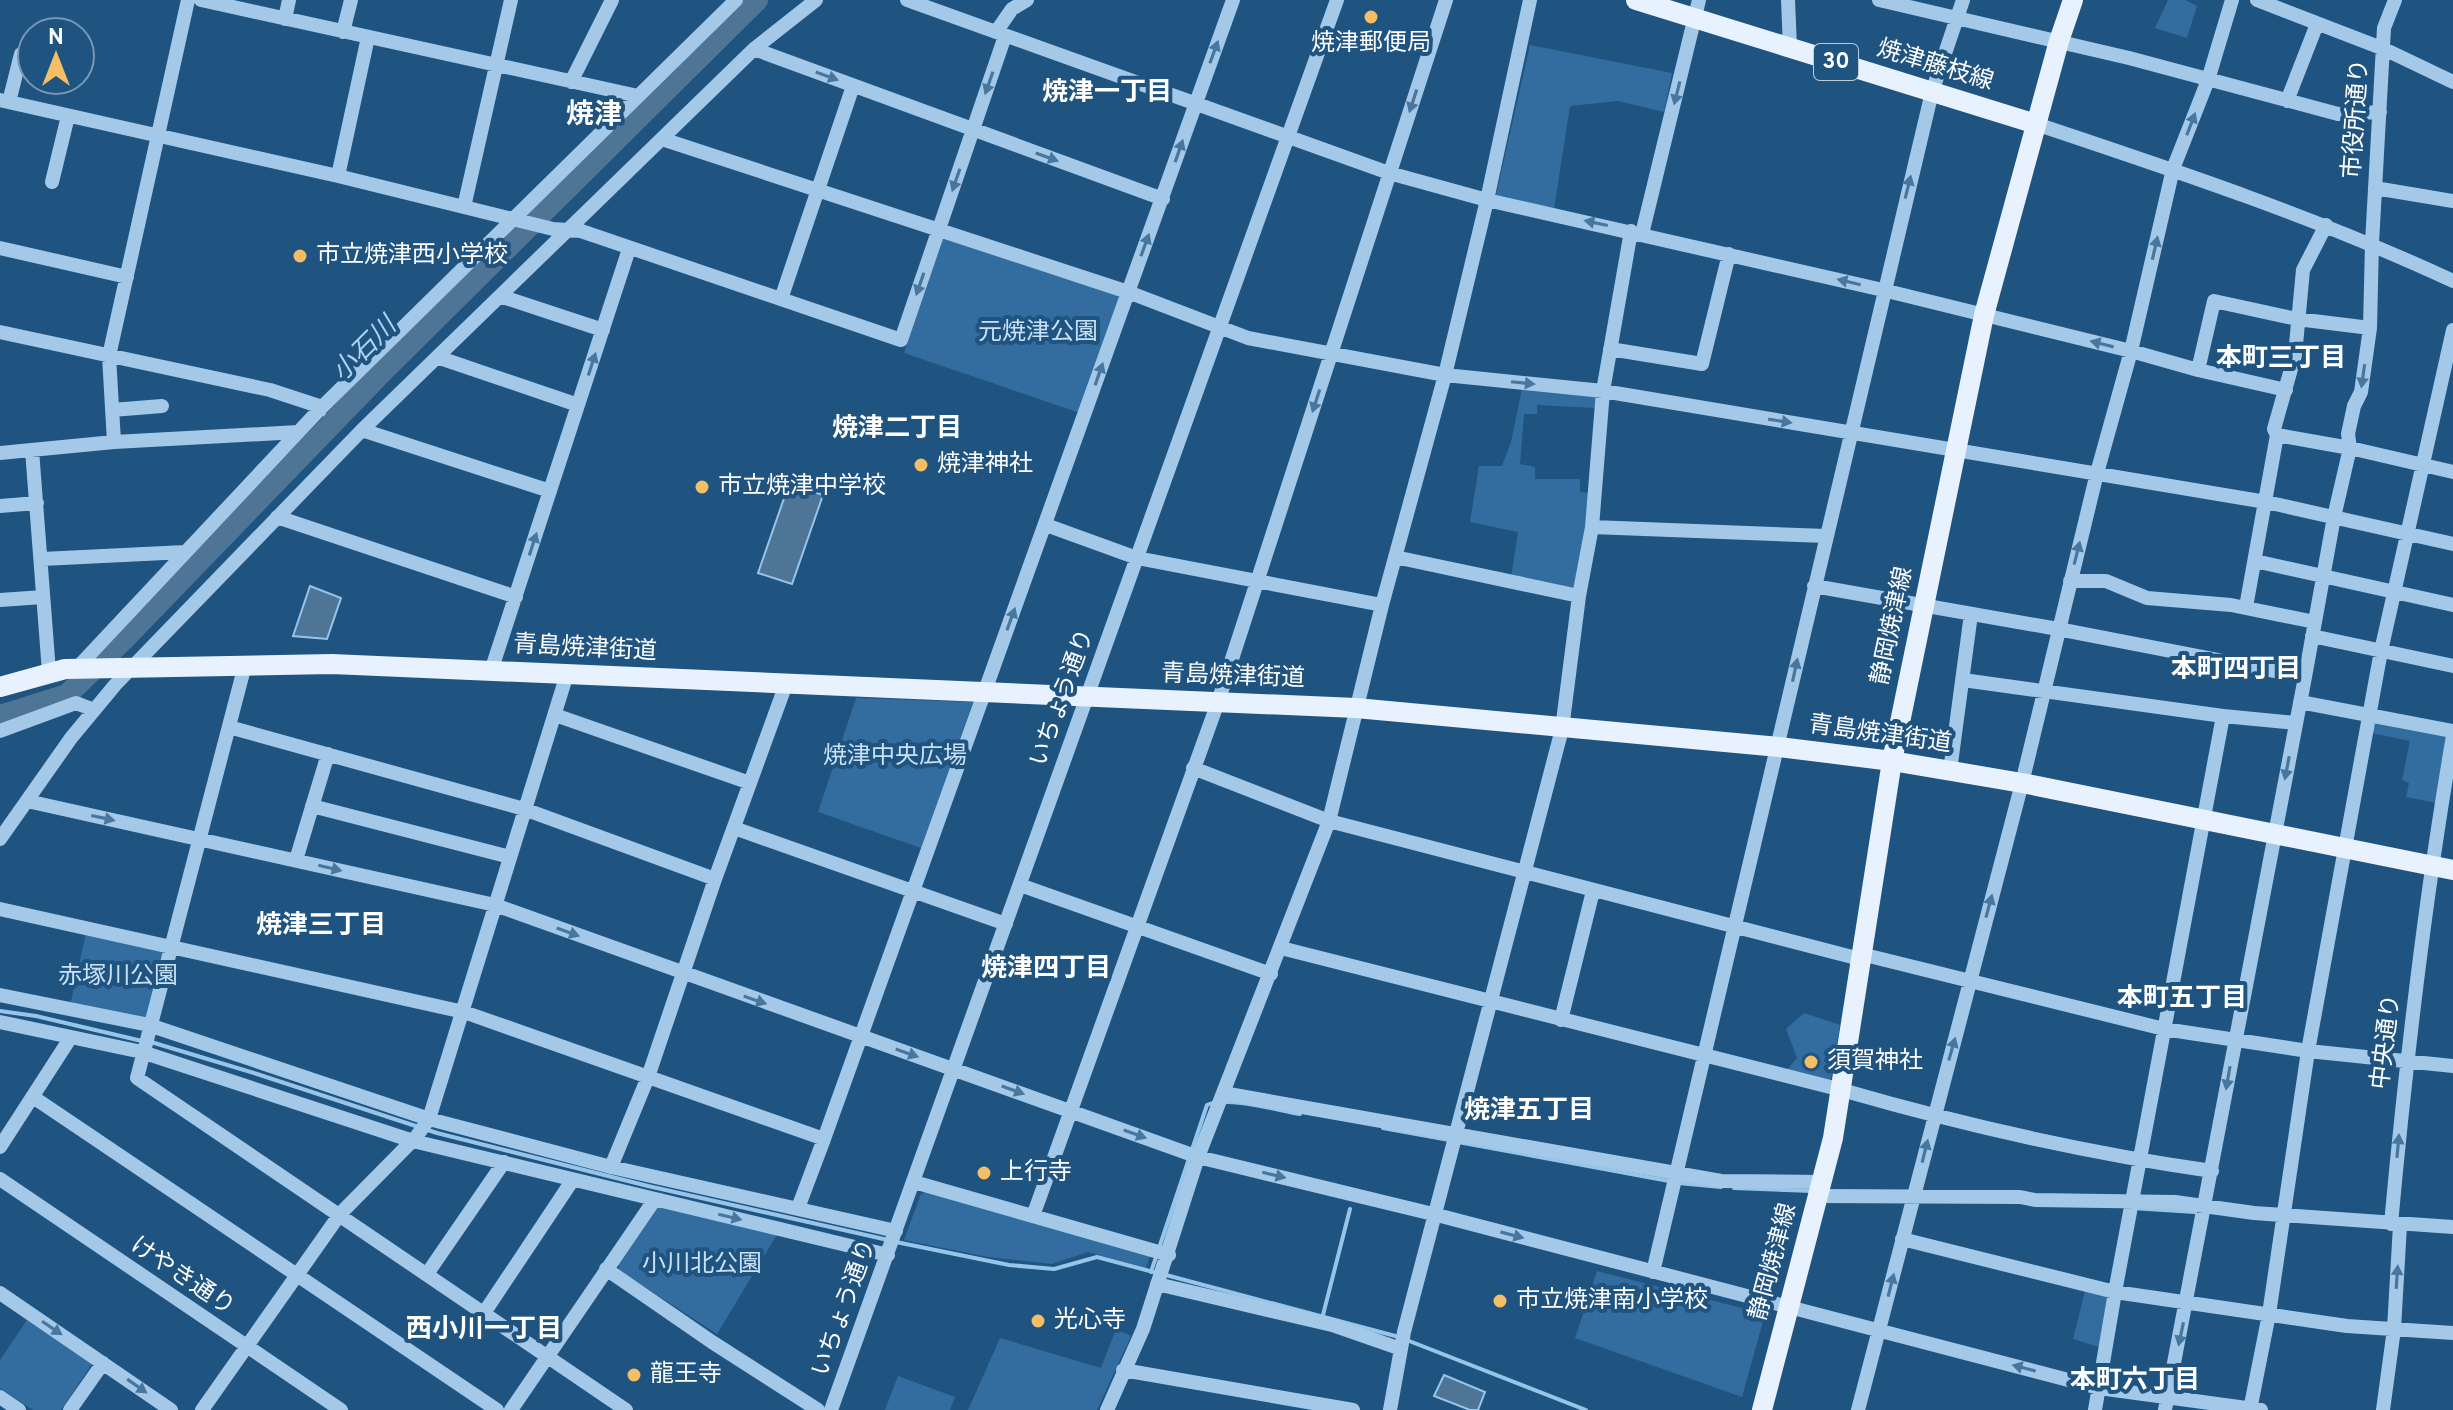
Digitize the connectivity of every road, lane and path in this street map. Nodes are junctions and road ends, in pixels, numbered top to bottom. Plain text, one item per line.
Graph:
1 (188, 0) edge
2 (201, 0) edge
3 (289, 0) edge
4 (351, 0) edge
5 (511, 0) edge
6 (612, 0) edge
7 (736, 0) edge
8 (816, 0) edge
9 (907, 0) edge
10 (1027, 0) edge
11 (1233, 0) edge
12 (1337, 0) edge
13 (1446, 0) edge
14 (1530, 0) edge
15 (1636, 0) edge
16 (1788, 0) edge
17 (1879, 0) edge
18 (1963, 0) edge
19 (2073, 0) edge
20 (2232, 0) edge
21 (2257, 0) edge
22 (2304, 0) edge
23 (2395, 0) edge
24 (1697, 9) edge
25 (2297, 16) junction
26 (1957, 18) junction
27 (285, 19) junction
28 (2317, 24) junction
29 (343, 32) junction
30 (1000, 34) junction
31 (368, 37) junction
32 (2059, 41) junction
33 (1790, 48) junction
34 (754, 49) junction
35 (2384, 49) junction
36 (497, 66) junction
37 (16, 72) edge
38 (15, 75) joint
39 (2208, 80) junction
40 (571, 82) junction
41 (2453, 82) edge
42 (853, 86) junction
43 (1932, 92) junction
44 (638, 96) junction
45 (4, 101) edge
46 (2287, 101) junction
47 (1196, 104) junction
48 (2380, 112) junction
49 (68, 116) junction
50 (2036, 124) junction
51 (974, 130) junction
52 (158, 137) junction
53 (1288, 137) junction
54 (662, 139) junction
55 (2173, 169) junction
56 (1389, 173) junction
57 (338, 176) junction
58 (52, 182) dead end
59 (2375, 188) junction
60 (819, 190) junction
61 (1163, 199) junction
62 (1487, 200) junction
63 (2453, 201) edge
64 (464, 207) junction
65 (514, 219) junction
66 (2326, 225) junction
67 (939, 229) junction
68 (566, 230) junction
69 (1636, 232) junction
70 (2372, 243) junction
71 (0, 248) edge
72 (629, 249) junction
73 (1729, 254) junction
74 (127, 277) junction
75 (2453, 281) edge
76 (1883, 290) junction
77 (1128, 292) junction
78 (500, 296) junction
79 (781, 299) junction
80 (1984, 315) junction
81 (2297, 319) junction
82 (1220, 327) junction
83 (2370, 328) junction
84 (603, 330) junction
85 (2453, 330) edge
86 (0, 332) edge
87 (1610, 349) junction
88 (2131, 351) junction
89 (1331, 354) junction
90 (437, 357) junction
91 (109, 359) junction
92 (2198, 370) junction
93 (1445, 375) junction
94 (2286, 390) junction
95 (1603, 391) junction
96 (578, 405) junction
97 (162, 406) dead end
98 (112, 410) junction
99 (319, 410) junction
100 (362, 430) junction
101 (298, 432) junction
102 (1850, 432) junction
103 (2277, 435) junction
104 (114, 442) junction
105 (2350, 448) junction
106 (32, 450) junction
107 (1957, 450) junction
108 (0, 453) edge
109 (2423, 465) junction
110 (2453, 472) edge
111 (2097, 473) junction
112 (550, 491) junction
113 (2266, 502) junction
114 (37, 503) junction
115 (0, 506) edge
116 (277, 517) junction
117 (2334, 517) junction
118 (1046, 525) junction
119 (1592, 527) junction
120 (2407, 534) junction
121 (1826, 536) junction
122 (2453, 544) edge
123 (185, 552) junction
124 (1395, 557) junction
125 (1137, 558) junction
126 (42, 559) junction
127 (2255, 561) junction
128 (2323, 576) junction
129 (2070, 581) junction
130 (1257, 582) junction
131 (1814, 586) junction
132 (2394, 591) junction
133 (1579, 596) junction
134 (43, 597) junction
135 (516, 597) junction
136 (0, 600) edge
137 (1382, 605) junction
138 (2453, 605) edge
139 (1923, 606) junction
140 (2246, 607) junction
141 (1971, 614) junction
142 (2058, 629) junction
143 (2314, 629) junction
144 (2381, 651) junction
145 (245, 665) junction
146 (124, 666) junction
147 (2453, 666) edge
148 (77, 668) junction
149 (491, 671) junction
150 (49, 672) junction
151 (567, 674) junction
152 (2305, 677) junction
153 (1963, 680) junction
154 (786, 684) junction
155 (0, 687) edge
156 (984, 692) junction
157 (2044, 692) junction
158 (1087, 696) junction
159 (1218, 702) junction
160 (2300, 702) junction
161 (1356, 708) junction
162 (94, 710) junction
163 (2370, 714) junction
164 (555, 715) junction
165 (2223, 716) junction
166 (2296, 723) junction
167 (229, 727) junction
168 (1562, 729) junction
169 (0, 731) edge
170 (2453, 734) edge
171 (1779, 747) junction
172 (328, 754) junction
173 (1892, 761) junction
174 (1193, 768) junction
175 (1950, 771) junction
176 (750, 783) junction
177 (2022, 783) junction
178 (27, 801) junction
179 (312, 806) junction
180 (524, 809) junction
181 (1329, 821) junction
182 (2204, 821) junction
183 (734, 828) junction
184 (2273, 836) junction
185 (0, 839) edge
186 (199, 839) junction
187 (2344, 849) junction
188 (510, 857) junction
189 (296, 860) junction
190 (2430, 866) junction
191 (2453, 870) edge
192 (1524, 873) junction
193 (715, 879) junction
194 (1020, 885) junction
195 (913, 891) junction
196 (1593, 891) junction
197 (495, 905) junction
198 (0, 909) edge
199 (1006, 924) junction
200 (1139, 927) junction
201 (1735, 927) junction
202 (170, 947) junction
203 (1281, 948) junction
204 (1861, 957) junction
205 (682, 974) junction
206 (1271, 974) junction
207 (1969, 981) junction
208 (0, 995) edge
209 (1492, 1003) junction
210 (464, 1012) junction
211 (1561, 1020) junction
212 (0, 1022) edge
213 (2164, 1029) junction
214 (71, 1037) junction
215 (860, 1037) junction
216 (145, 1040) junction
217 (2235, 1041) junction
218 (2308, 1051) junction
219 (1705, 1057) junction
220 (2406, 1062) junction
221 (2453, 1066) edge
222 (954, 1069) junction
223 (648, 1077) junction
224 (1842, 1090) junction
225 (1223, 1093) junction
226 (33, 1097) junction
227 (1072, 1111) junction
228 (1933, 1117) junction
229 (428, 1121) junction
230 (1457, 1133) junction
231 (414, 1139) junction
232 (824, 1139) junction
233 (0, 1147) edge
234 (1198, 1157) junction
235 (2141, 1161) junction
236 (504, 1162) junction
237 (611, 1167) junction
238 (2212, 1171) junction
239 (1677, 1173) junction
240 (0, 1179) edge
241 (572, 1181) junction
242 (914, 1182) junction
243 (1820, 1189) junction
244 (1913, 1194) junction
245 (655, 1199) junction
246 (2133, 1201) junction
247 (2205, 1205) junction
248 (798, 1208) junction
249 (340, 1214) junction
250 (2285, 1214) junction
251 (1437, 1215) junction
252 (1033, 1216) junction
253 (2396, 1224) junction
254 (2453, 1227) edge
255 (895, 1233) junction
256 (1902, 1239) junction
257 (888, 1253) junction
258 (1169, 1255) junction
259 (606, 1269) junction
260 (1653, 1272) junction
261 (427, 1274) junction
262 (298, 1276) junction
263 (1157, 1284) junction
264 (2115, 1292) junction
265 (0, 1293) edge
266 (2187, 1303) junction
267 (1790, 1306) junction
268 (484, 1313) junction
269 (2269, 1314) junction
270 (2394, 1329) junction
271 (1880, 1331) junction
272 (2453, 1333) edge
273 (247, 1347) junction
274 (1401, 1349) junction
275 (547, 1357) junction
276 (103, 1363) junction
277 (1123, 1370) junction
278 (2099, 1388) junction
279 (0, 1397) edge
280 (2166, 1403) edge
281 (19, 1410) edge
282 (70, 1410) edge
283 (171, 1410) edge
284 (202, 1410) edge
285 (341, 1410) edge
286 (497, 1410) edge
287 (511, 1410) edge
288 (626, 1410) edge
289 (818, 1410) edge
290 (831, 1410) edge
291 (1107, 1410) edge
292 (1353, 1410) edge
293 (1390, 1410) edge
294 (1762, 1410) edge
295 (1858, 1410) edge
296 (2095, 1410) edge
297 (2254, 1410) edge
298 (2383, 1410) edge

1 - 52 street
2 - 27 street
3 - 27 street
4 - 29 street
5 - 36 street
6 - 40 street
7 - 44 street
8 - 34 street
9 - 30 street
10 - 30 street
47 -> 11 street
12 - 53 street, いちょう通り
13 -> 56 street
14 - 62 street
15 - 24 main road, 焼津藤枝線 / 30
16 - 33 street
17 - 26 street
18 - 26 street
19 - 32 main road, 静岡焼津線
20 - 39 street
21 - 25 street
22 - 25 street
23 - 35 street, 市役所通り
24 - 33 main road, 焼津藤枝線 / 30
24 -> 69 street
25 - 28 street
26 - 32 street
26 - 43 street
27 - 29 street
28 - 35 street
28 - 46 street
29 - 31 street
30 - 47 street
30 -> 51 street
31 - 36 street
31 - 57 street
32 - 39 street
32 - 50 main road, 静岡焼津線
33 - 43 main road, 焼津藤枝線 / 30
34 -> 42 street
34 - 54 street
35 - 41 street
35 - 48 street, 市役所通り
36 - 40 street
36 - 64 street
37 - 38 street
38 - 45 street
39 - 46 street
55 -> 39 street
40 - 44 street
42 - 51 street
42 - 60 street
43 - 50 main road, 焼津藤枝線 / 30
76 -> 43 street
44 - 65 street
45 - 49 street
46 - 48 street
47 - 53 street
61 -> 47 street
48 - 59 street, 市役所通り
49 - 52 street
49 - 58 street
50 - 55 street
50 - 80 main road, 静岡焼津線
51 -> 61 street
51 -> 67 street
52 - 57 street
52 - 74 street
53 - 56 street
53 - 82 street, いちょう通り
54 - 60 street
54 - 68 street
55 - 66 street
88 -> 55 street
56 - 62 street
56 - 89 street
57 - 64 street
59 - 63 street
59 - 70 street, 市役所通り
60 - 67 street
60 - 79 street
77 -> 61 street
69 -> 62 street
62 - 93 street
64 - 65 street
65 - 68 street
65 - 99 street
66 - 70 street
66 - 81 street
67 - 77 street
67 -> 79 street
68 - 72 street
68 - 78 street
69 - 73 street
69 - 87 street
70 - 75 street
70 - 83 street, 市役所通り
71 - 74 street
72 - 79 street
72 - 84 street
76 -> 73 street
73 - 87 street
74 - 91 street
76 - 80 street
76 - 102 street
77 - 82 street
118 -> 77 street
78 - 84 street
78 - 90 street
88 -> 80 street
80 - 107 main road, 静岡焼津線
81 - 83 street
81 - 92 street
81 - 94 street
82 - 89 street
82 - 125 street, いちょう通り
83 -> 105 street, 市役所通り
96 -> 84 street
85 - 109 street
86 - 91 street
87 - 95 street
88 - 92 street
88 - 111 street
89 - 93 street
89 -> 130 street
90 - 96 street
90 - 100 street
91 - 98 street
91 - 99 street
92 - 94 street
93 -> 95 street
93 - 124 street
94 - 103 street
95 -> 102 street
95 - 119 street
96 - 112 street
97 - 98 street
98 - 104 street
99 - 101 street
100 - 112 street
100 - 116 street
101 - 104 street
101 - 123 street
102 - 107 street
102 - 121 street
103 - 105 street
103 - 113 street
104 - 106 street
105 - 109 street
105 - 117 street, 市役所通り
106 - 108 street
106 - 114 street
107 - 111 street
107 - 139 main road, 静岡焼津線
109 - 110 street
109 - 120 street
111 - 113 street
129 -> 111 street
135 -> 112 street
113 - 117 street
113 - 127 street
114 - 115 street
114 - 126 street
116 - 135 street
116 - 146 street
117 - 120 street
117 - 128 street, 市役所通り
118 - 125 street
156 -> 118 street
119 - 121 street
119 - 133 street
120 - 122 street
120 - 132 street
121 - 131 street
123 - 126 street
123 - 148 street
124 - 133 street
124 - 137 street
125 - 130 street
125 - 158 street, いちょう通り
126 - 134 street
127 - 128 street
127 - 140 street
128 - 132 street
128 - 143 street, 市役所通り
129 - 140 street
129 - 142 street
130 - 137 street
130 - 159 street
131 - 139 street
171 -> 131 street
132 - 138 street
132 - 144 street
133 - 168 street
134 - 136 street
134 - 150 street
135 - 149 street
137 - 161 street
139 - 141 street
139 - 173 main road, 静岡焼津線
140 - 143 street
141 - 142 street
141 - 153 street
142 - 152 street
142 - 157 street
143 - 144 street
143 - 152 street, 市役所通り
144 - 147 street
144 - 163 street
145 - 146 main road, 青島焼津街道
145 - 149 main road, 青島焼津街道
145 - 167 street
146 - 148 main road, 青島焼津街道
146 - 162 street
148 - 150 main road, 青島焼津街道
149 - 151 main road, 青島焼津街道
150 - 155 main road, 青島焼津街道
151 - 154 main road, 青島焼津街道
151 - 164 street
152 - 160 street, 市役所通り
153 - 157 street
153 - 175 street
154 - 156 main road, 青島焼津街道
154 - 176 street
156 - 158 main road, 青島焼津街道
156 - 195 street
157 - 165 street
157 - 177 street
158 - 159 main road, 青島焼津街道
158 - 194 street, いちょう通り
159 - 161 main road, 青島焼津街道
159 - 174 street
160 - 163 street
160 - 166 street, 市役所通り
161 - 168 main road, 青島焼津街道
161 - 181 street
162 - 169 street
162 - 178 street
163 - 170 street
163 - 187 street
164 - 176 street
164 - 180 street
165 - 166 street
165 - 182 street
166 -> 184 street, 市役所通り
167 - 172 street
167 - 186 street
168 - 171 main road, 青島焼津街道
168 - 192 street
170 - 190 street, 中央通り
171 - 173 main road, 青島焼津街道
171 - 201 street
172 - 179 street
172 - 180 street
173 - 175 main road, 青島焼津街道
173 - 204 main road, 静岡焼津線
174 - 181 street
174 - 200 street
175 - 177 main road, 青島焼津街道
176 - 183 street
177 - 182 main road, 青島焼津街道
207 -> 177 street
178 - 185 street
178 -> 186 street
179 - 188 street
179 - 189 street
180 - 188 street
180 - 193 street
181 - 192 street
181 - 203 street
182 - 184 main road, 青島焼津街道
182 - 213 street
183 - 193 street
183 - 195 street
184 - 187 main road, 青島焼津街道
184 - 217 street, 市役所通り
186 - 189 street
186 - 202 street
187 - 190 main road, 青島焼津街道
187 - 218 street
188 - 197 street
189 -> 197 street
190 - 191 main road, 青島焼津街道
190 - 220 street, 中央通り
192 - 196 street
192 - 209 street
193 - 205 street
194 - 199 street, いちょう通り
194 - 200 street
195 - 199 street
195 - 215 street
196 - 201 street
196 - 211 street
197 -> 205 street
197 - 210 street
198 - 202 street
199 - 222 street, いちょう通り
200 - 206 street
200 - 227 street
201 - 204 street
201 - 219 street
202 - 210 street
202 - 216 street
203 - 206 street
203 - 209 street
204 - 207 street
204 - 224 main road, 静岡焼津線
205 -> 215 street
205 - 223 street
206 - 225 street
207 - 213 street
228 -> 207 street
208 - 216 street
209 - 211 street
209 - 230 street
210 - 223 street
210 - 229 street
211 - 219 street
212 - 214 street
213 - 217 street
213 - 235 street
214 - 216 street
214 - 226 street
215 -> 222 street
215 - 232 street
216 - 229 street
216 - 231 street
216 - 249 street
217 - 218 street
217 -> 238 street, 市役所通り
218 - 220 street
218 - 250 street
219 - 224 street
219 - 239 street
220 - 221 street
253 -> 220 street, 中央通り
222 -> 227 street
222 - 242 street, いちょう通り
223 - 232 street
223 - 237 street
224 - 228 street
224 - 243 main road, 静岡焼津線
225 - 230 street
225 - 234 street
226 - 233 street
226 - 262 street
227 -> 234 street
227 - 252 street
228 - 235 street
244 -> 228 street
229 - 231 street
229 - 237 street
230 - 239 street
230 - 251 street
231 - 236 street
231 - 249 street
232 - 248 street
234 -> 251 street
234 - 258 street
235 - 238 street
235 - 246 street
236 - 241 street
236 - 261 street
237 - 248 street
238 - 247 street, 市役所通り
239 - 243 street
239 - 260 street
240 - 273 street, けやき通り
241 - 245 street
241 - 268 street
242 - 252 street
242 - 255 street, いちょう通り
243 - 244 street
243 - 267 main road, 静岡焼津線
244 - 246 street
244 - 256 street
245 -> 257 street
245 - 259 street
246 - 247 street
246 - 264 street
247 - 250 street
247 - 266 street, 市役所通り
248 - 255 street
249 - 261 street
249 - 262 street
250 - 253 street
250 - 269 street
251 -> 260 street
251 - 274 street
252 - 258 street
253 - 254 street
270 -> 253 street, 中央通り
255 - 257 street, いちょう通り
256 - 264 street
271 -> 256 street
257 - 290 street, いちょう通り
258 - 263 street
259 - 275 street
259 - 289 street
260 - 267 street
261 - 268 street
262 - 273 street
262 - 286 street
263 - 274 street
263 - 277 street
264 - 266 street
264 - 278 street
265 -> 276 street
266 - 269 street
266 -> 280 street, 市役所通り
267 - 271 street
267 - 294 main road, 静岡焼津線
268 - 275 street
269 - 270 street
269 - 297 street
270 - 272 street
270 - 298 street, 中央通り
278 -> 271 street
271 - 295 street
273 - 284 street
273 - 285 street, けやき通り
274 - 293 street
275 - 287 street
275 - 288 street
276 - 282 street
276 -> 283 street
277 - 291 street
277 - 292 street
278 - 280 street
278 - 296 street
279 - 281 street
280 - 297 street

